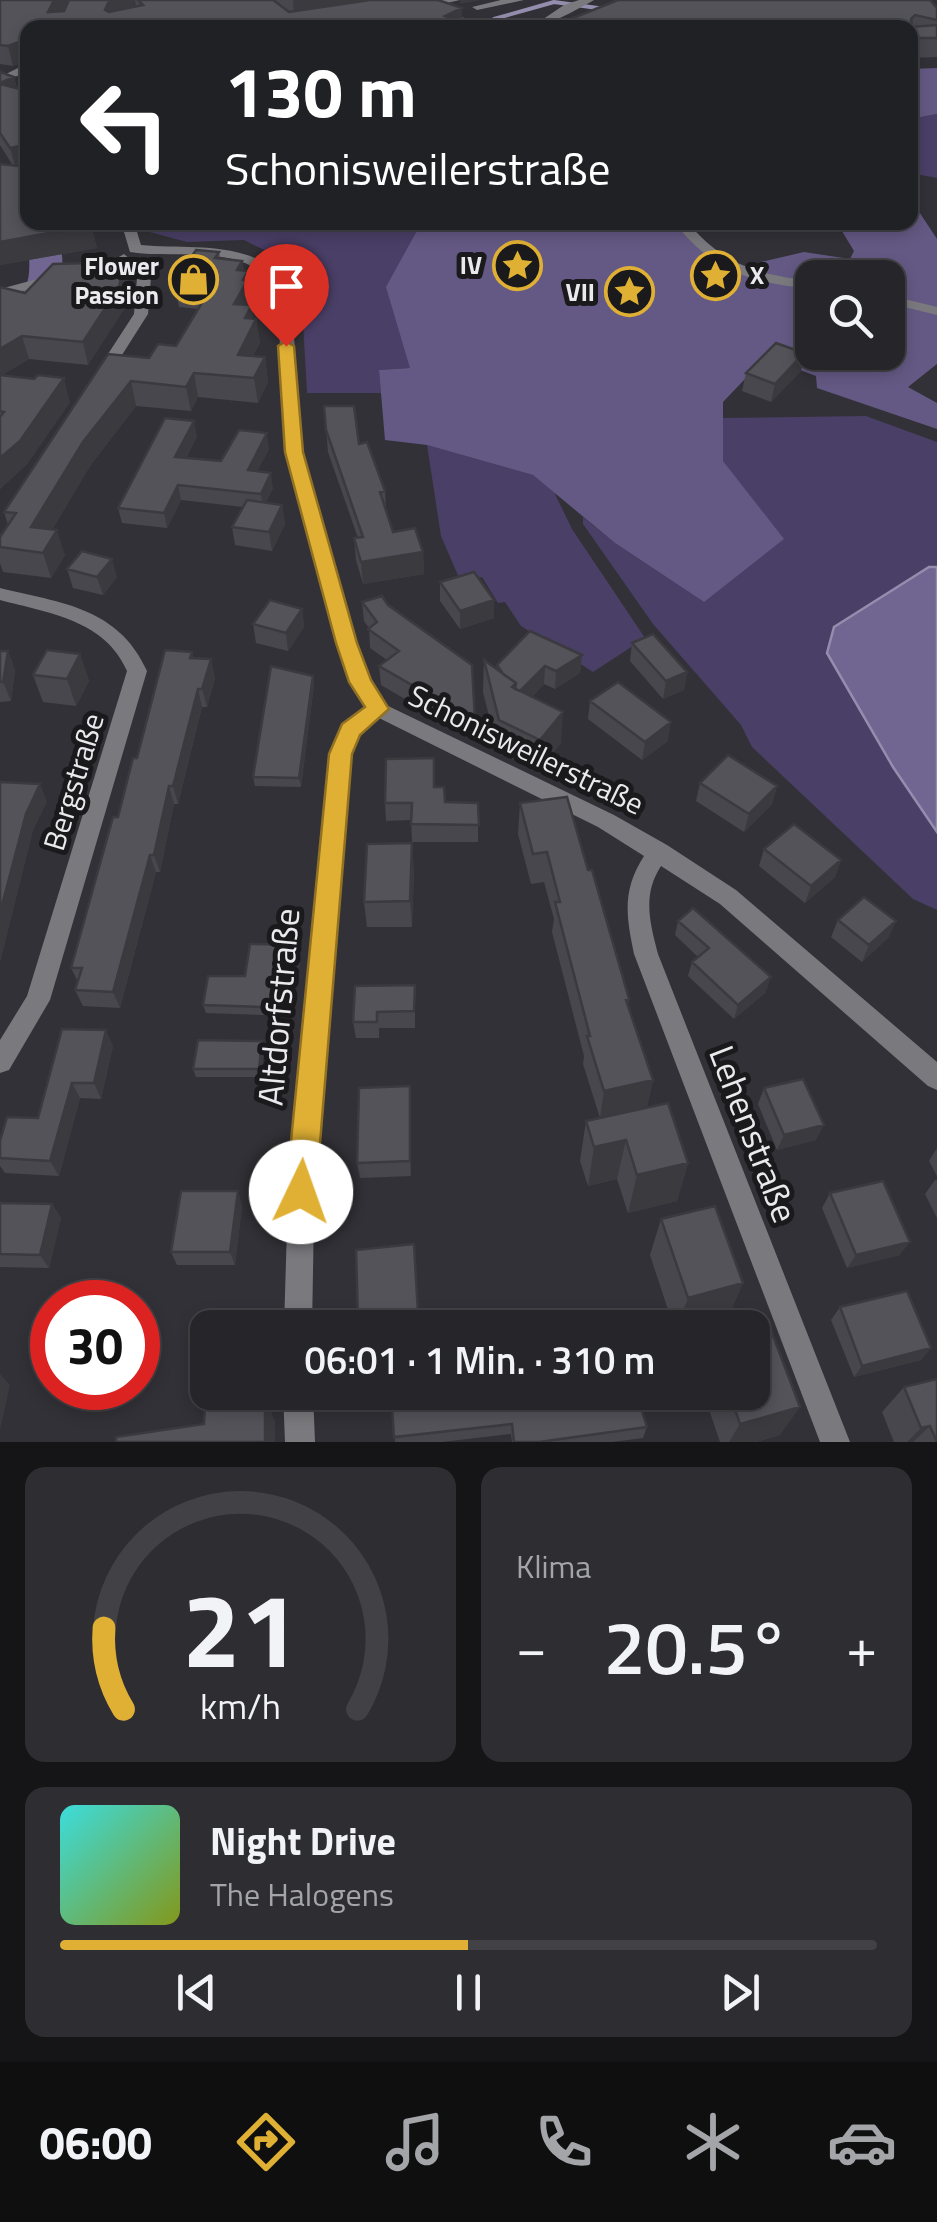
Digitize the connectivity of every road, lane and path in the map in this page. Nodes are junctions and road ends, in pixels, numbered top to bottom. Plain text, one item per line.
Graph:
1 (454, 0) edge
2 (519, 0) edge
3 (588, 0) edge
4 (476, 4) edge
5 (428, 5) junction
6 (398, 9) edge
7 (457, 20) edge
8 (548, 20) edge
9 (128, 230) edge
10 (687, 230) edge
11 (129, 253) junction
12 (180, 254) junction
13 (107, 262) edge
14 (141, 271) junction
15 (74, 272) edge
16 (795, 282) edge
17 (0, 293) edge
18 (905, 303) edge
19 (937, 311) edge
20 (96, 385) edge
21 (0, 594) edge
22 (378, 709) junction
23 (659, 851) junction
24 (0, 1062) edge
25 (937, 1078) edge
26 (298, 1310) edge
27 (299, 1410) edge
28 (300, 1442) edge
29 (835, 1442) edge

1 - 5 street
2 - 4 street
3 - 8 street
5 - 6 street
5 - 7 street
9 - 11 street
10 - 16 street
11 - 12 street, Schonisweilerstraße
11 - 13 street, Schonisweilerstraße
11 - 14 street
12 - 14 street, Schonisweilerstraße
12 - 22 street, Schonisweilerstraße
14 - 20 street
15 - 17 street
18 - 19 street
21 - 24 street, Bergstraße
22 - 23 street, Schonisweilerstraße
22 - 26 street, Altdorfstraße
23 - 25 street, Schonisweilerstraße
23 - 29 street, Lehenstraße
27 - 28 street

